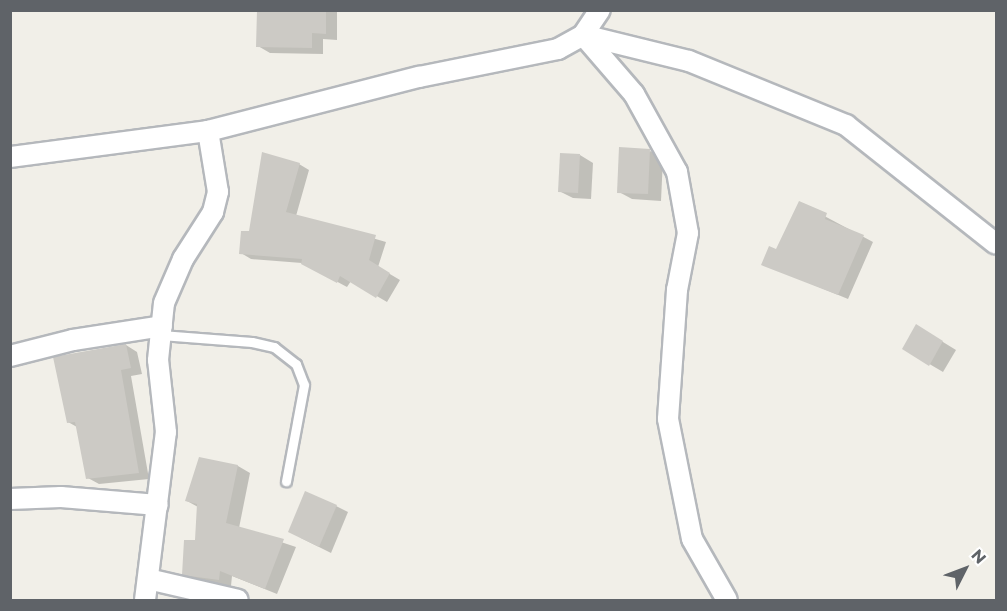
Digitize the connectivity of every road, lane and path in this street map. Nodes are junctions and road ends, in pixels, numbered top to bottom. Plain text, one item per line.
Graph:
1 (600, 10) edge
2 (584, 35) junction
3 (208, 131) junction
4 (10, 157) edge
5 (996, 244) edge
6 (161, 330) junction
7 (10, 356) edge
8 (286, 481) dead end
9 (10, 499) edge
10 (158, 505) junction
11 (148, 579) junction
12 (145, 600) edge
13 (238, 600) edge
14 (728, 600) edge

1 - 2 street
2 - 3 street
2 - 5 street
2 - 14 street
3 - 4 street
3 - 6 street
6 - 7 street
6 - 8 lane
6 - 10 street
9 - 10 street
10 - 11 street
11 - 12 street
11 - 13 street

